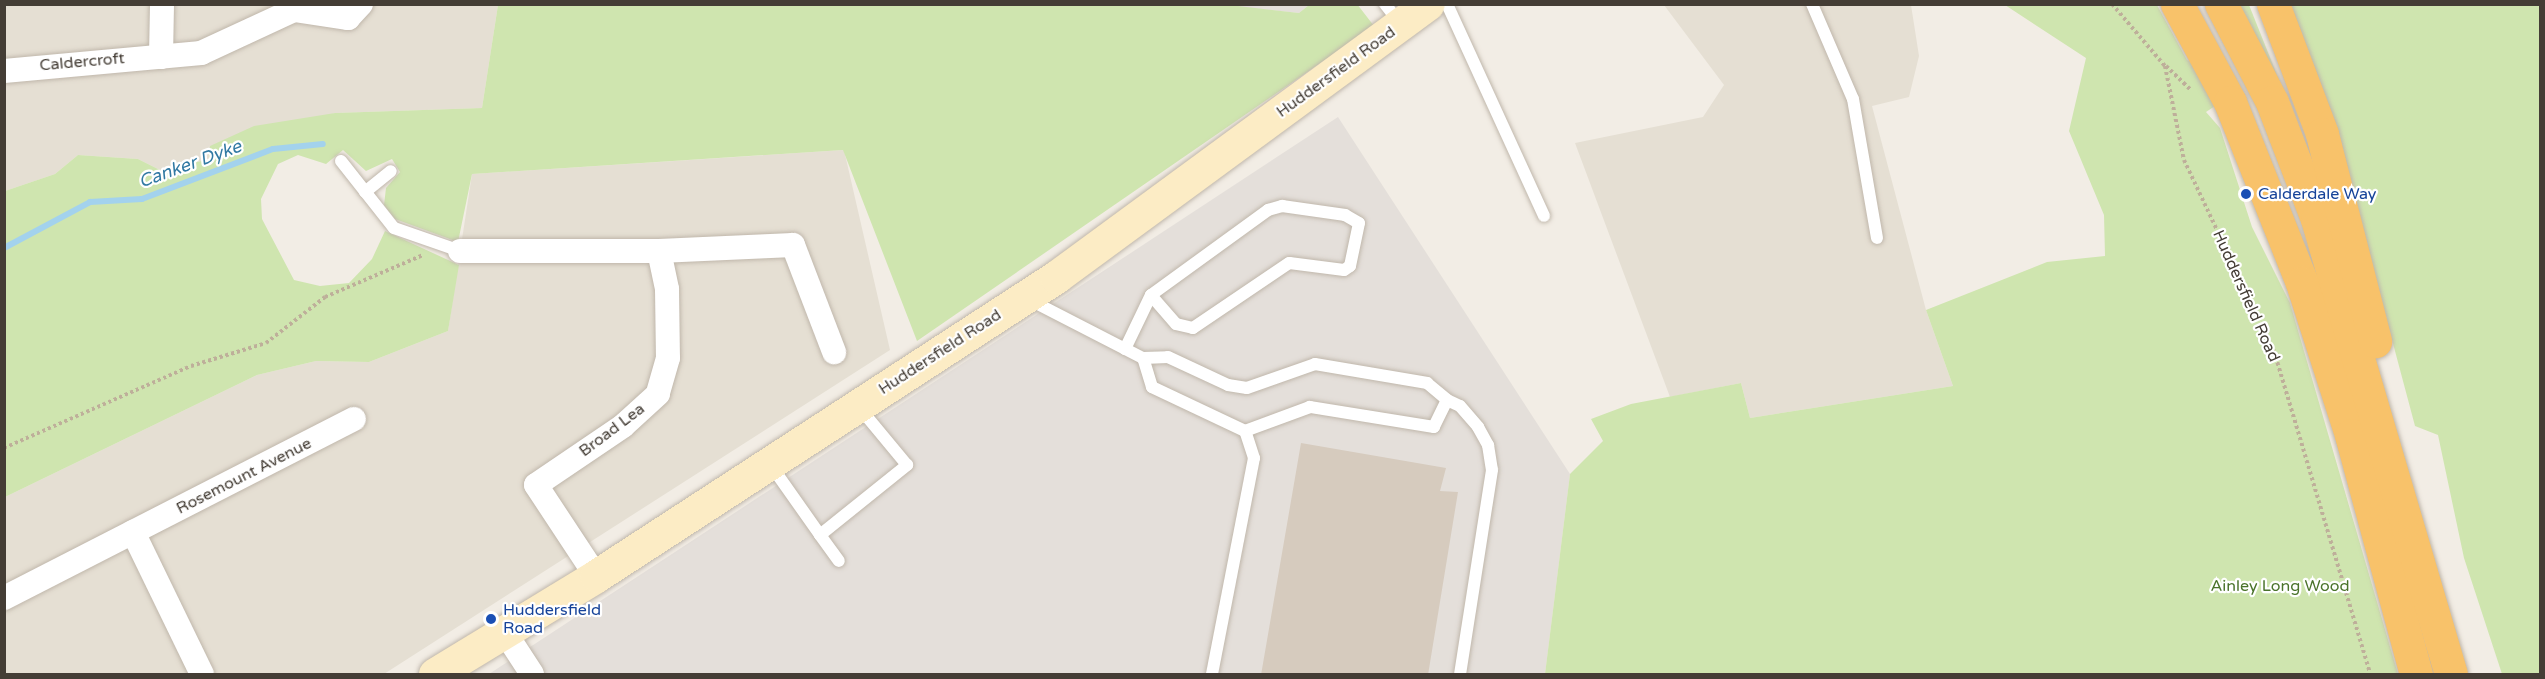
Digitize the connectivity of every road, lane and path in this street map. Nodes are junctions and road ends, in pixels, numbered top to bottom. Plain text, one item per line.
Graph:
1 (162, 4) edge
2 (362, 4) edge
3 (1428, 4) edge
4 (1447, 4) edge
5 (1812, 4) edge
6 (2112, 4) edge
7 (2177, 4) edge
8 (2221, 4) edge
9 (2273, 4) edge
10 (1393, 14) edge
11 (161, 57) junction
12 (4, 71) edge
13 (2230, 102) junction
14 (2234, 155) dead end
15 (341, 161) dead end
16 (391, 171) dead end
17 (365, 192) junction
18 (1544, 216) dead end
19 (1877, 238) dead end
20 (2270, 244) dead end
21 (449, 249) junction
22 (659, 251) junction
23 (2302, 283) junction
24 (1151, 295) junction
25 (1024, 297) junction
26 (1125, 349) junction
27 (834, 352) dead end
28 (1143, 358) junction
29 (1447, 400) junction
30 (858, 405) junction
31 (354, 419) dead end
32 (1245, 431) junction
33 (4, 448) edge
34 (769, 462) junction
35 (134, 532) junction
36 (820, 535) junction
37 (2417, 546) junction
38 (839, 561) dead end
39 (596, 576) junction
40 (4, 598) edge
41 (504, 632) junction
42 (202, 675) edge
43 (435, 675) edge
44 (532, 675) edge
45 (1212, 675) edge
46 (1460, 675) edge
47 (2370, 675) edge
48 (2416, 675) edge
49 (2451, 675) edge

1 - 11 street
2 - 11 street, Caldercroft
3 - 10 street, Huddersfield Road
4 - 18 lane
5 - 19 lane
6 - 47 path, Huddersfield Road
7 - 13 highway
8 - 37 highway
9 - 37 highway
10 - 25 street, Huddersfield Road
11 - 12 street, Caldercroft
13 - 14 lane
13 - 23 highway
15 - 17 lane
16 - 17 lane
17 - 21 lane
20 - 23 lane
21 - 22 street
21 - 33 path
22 - 27 street
22 - 39 street, Broad Lea
23 - 48 highway
24 - 24 lane
24 - 26 lane
25 - 26 lane
25 - 30 street, Huddersfield Road
26 - 28 lane
28 - 29 lane
28 - 32 lane
29 - 32 lane
29 - 46 lane
30 - 34 street, Huddersfield Road
30 - 36 lane
31 - 35 street, Rosemount Avenue
32 - 45 lane
34 - 36 lane
34 - 39 street, Huddersfield Road
35 - 40 street, Rosemount Avenue
35 - 42 street
36 - 38 lane
37 - 49 highway
39 - 41 street, Huddersfield Road
41 - 43 street, Huddersfield Road
41 - 44 street

